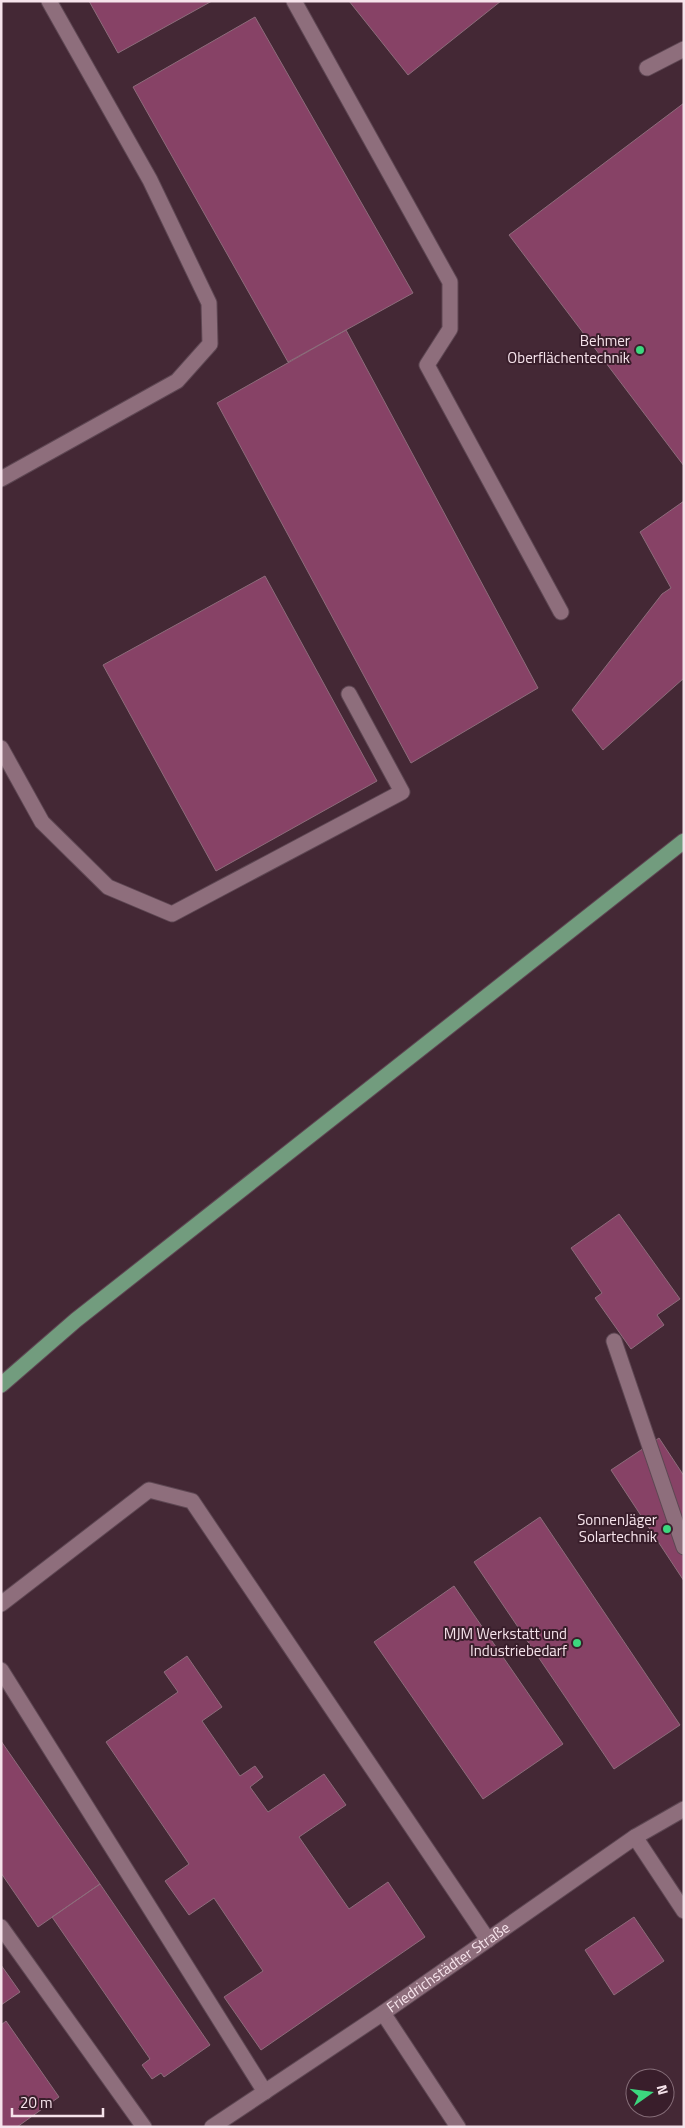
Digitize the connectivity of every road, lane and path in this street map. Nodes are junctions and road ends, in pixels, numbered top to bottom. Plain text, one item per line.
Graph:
1 (49, 1) edge
2 (294, 1) edge
3 (684, 48) edge
4 (647, 68) dead end
5 (1, 478) edge
6 (561, 612) dead end
7 (348, 694) dead end
8 (1, 748) edge
9 (684, 841) edge
10 (614, 1341) dead end
11 (1, 1385) edge
12 (684, 1547) edge
13 (1, 1604) edge
14 (1, 1670) edge
15 (684, 1809) edge
16 (635, 1837) junction
17 (684, 1911) edge
18 (1, 1927) edge
19 (488, 1940) junction
20 (383, 2013) junction
21 (265, 2092) junction
22 (144, 2127) edge
23 (212, 2127) edge
24 (458, 2127) edge

1 - 5 street
2 - 6 street
3 - 4 street
7 - 8 street
9 - 11 main road
10 - 12 street
13 - 19 street
14 - 21 street
15 - 16 street, Friedrichstädter Straße
16 - 17 street
16 - 19 street, Friedrichstädter Straße
18 - 22 street
19 - 20 street, Friedrichstädter Straße
20 - 21 street, Friedrichstädter Straße
20 - 24 street
21 - 23 street, Friedrichstädter Straße

